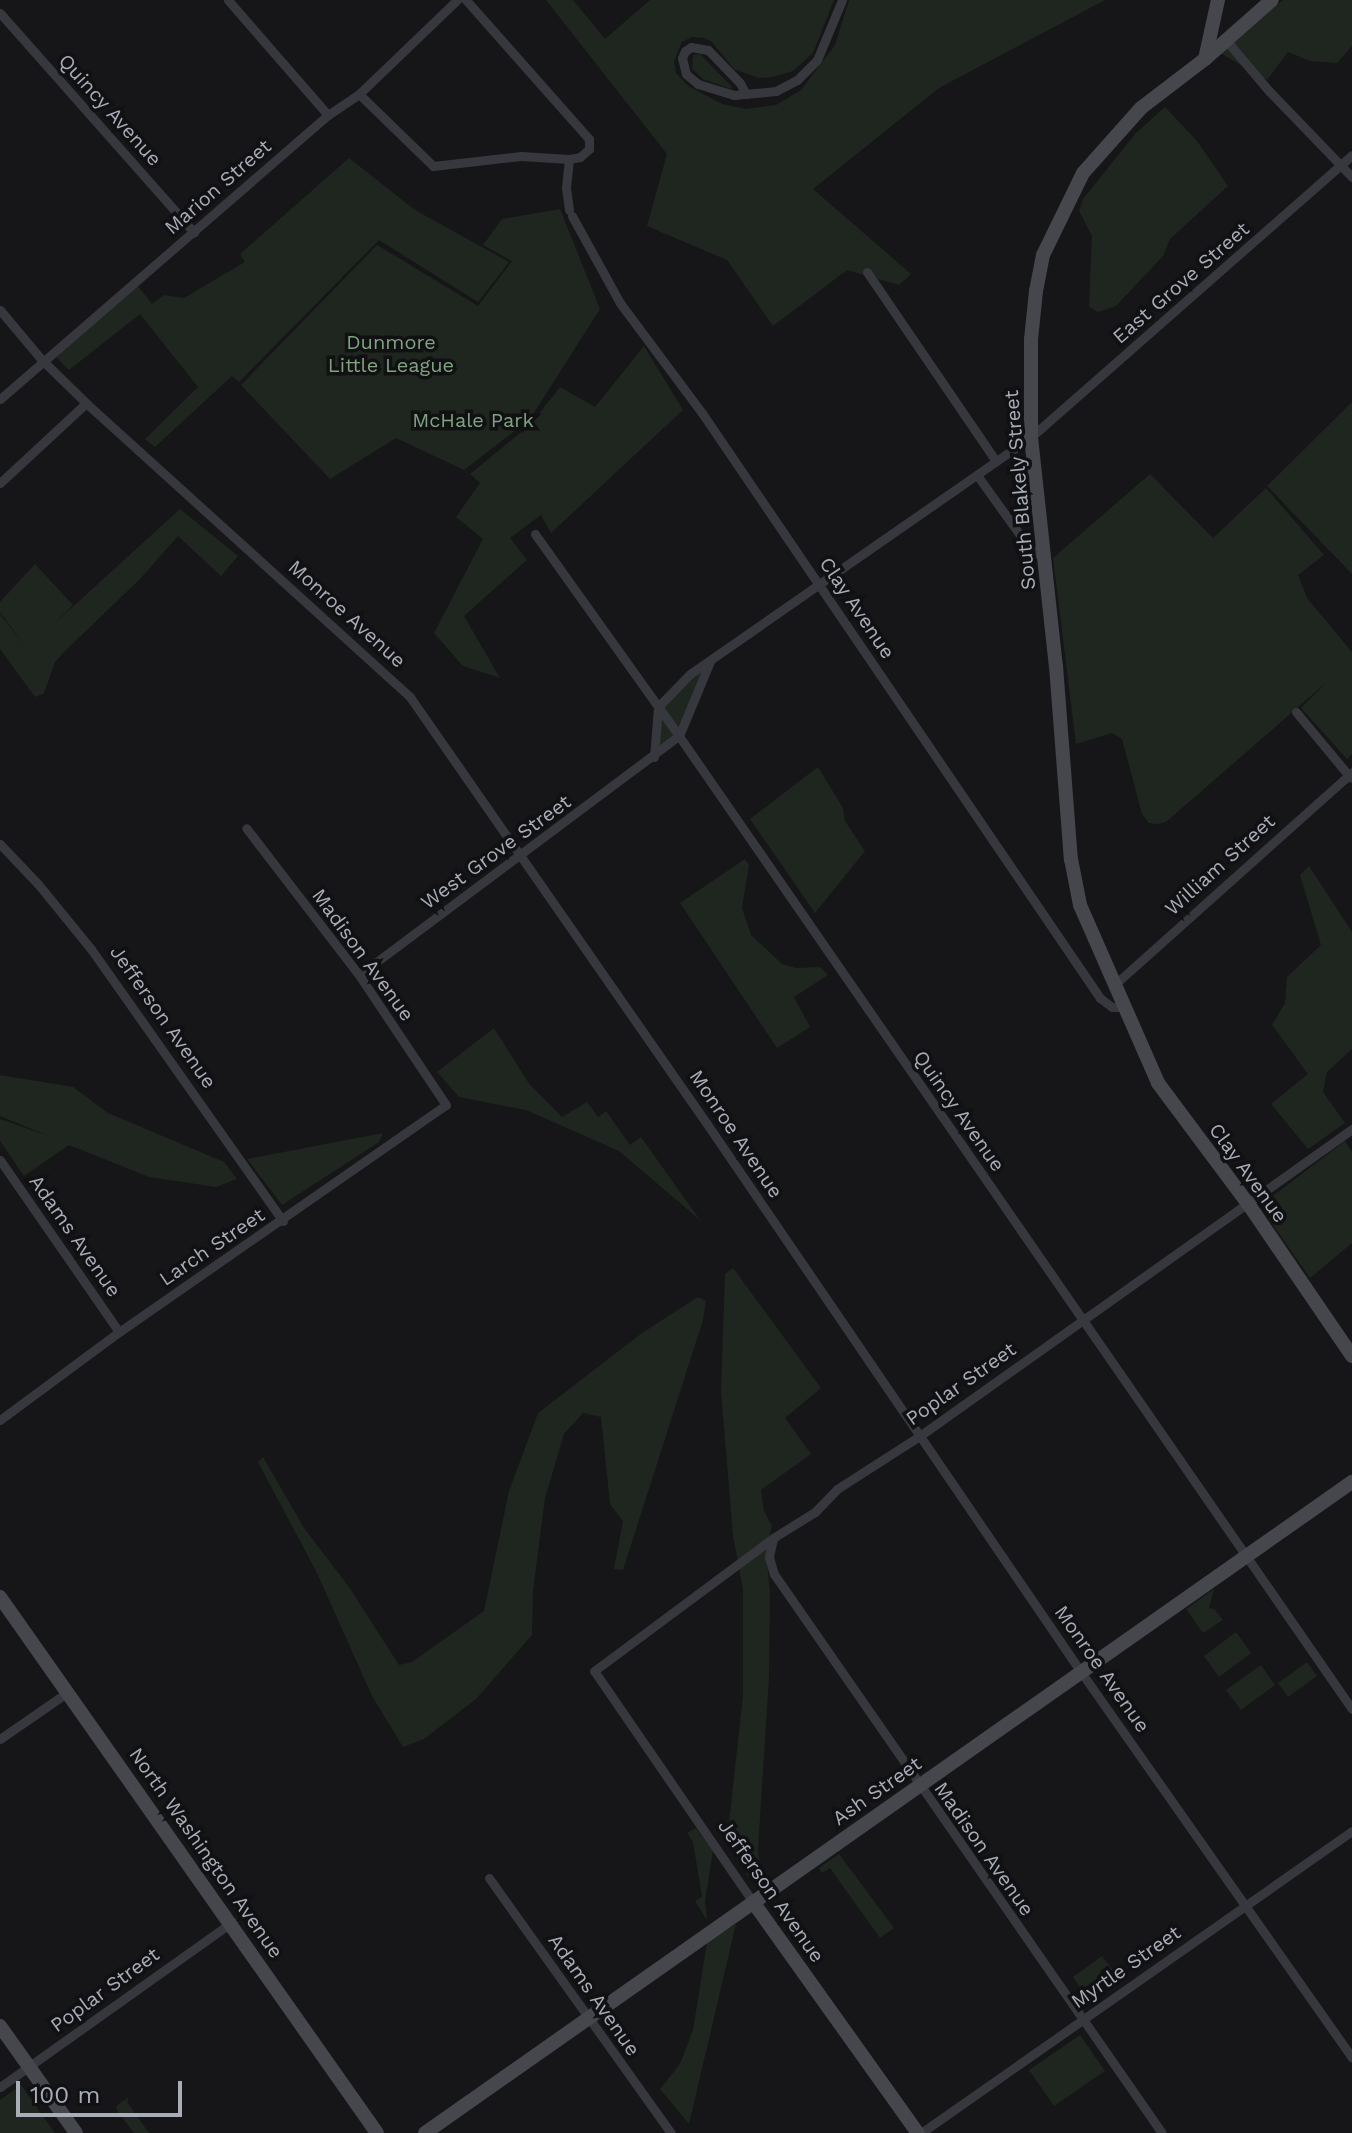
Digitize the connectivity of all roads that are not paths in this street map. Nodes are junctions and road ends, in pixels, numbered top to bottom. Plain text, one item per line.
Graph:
1 (228, 0) edge
2 (457, 0) edge
3 (466, 0) edge
4 (842, 0) edge
5 (1218, 0) edge
6 (1272, 0) edge
7 (0, 13) edge
8 (1226, 40) junction
9 (1205, 59) junction
10 (359, 94) junction
11 (746, 94) junction
12 (328, 115) junction
13 (1352, 155) edge
14 (569, 159) junction
15 (1341, 164) junction
16 (1352, 177) edge
17 (194, 232) junction
18 (867, 272) dead end
19 (0, 310) edge
20 (42, 360) junction
21 (0, 399) edge
22 (86, 403) junction
23 (1031, 437) junction
24 (996, 461) junction
25 (977, 475) junction
26 (0, 483) edge
27 (535, 534) dead end
28 (1046, 560) junction
29 (818, 586) junction
30 (710, 661) junction
31 (658, 707) junction
32 (1296, 712) dead end
33 (679, 736) junction
34 (654, 757) junction
35 (1351, 775) edge
36 (246, 828) dead end
37 (0, 844) edge
38 (523, 856) junction
39 (359, 975) junction
40 (1113, 986) junction
41 (1123, 1007) junction
42 (446, 1105) joint
43 (1352, 1129) edge
44 (0, 1160) edge
45 (1249, 1205) junction
46 (283, 1221) junction
47 (1084, 1320) junction
48 (119, 1332) junction
49 (1352, 1356) edge
50 (0, 1420) edge
51 (921, 1435) junction
52 (1352, 1482) edge
53 (773, 1538) junction
54 (1245, 1557) junction
55 (0, 1597) edge
56 (594, 1671) joint
57 (1081, 1672) junction
58 (68, 1692) junction
59 (1352, 1709) edge
60 (0, 1739) edge
61 (918, 1787) junction
62 (1352, 1831) edge
63 (489, 1878) dead end
64 (753, 1902) junction
65 (1246, 1904) junction
66 (232, 1922) junction
67 (588, 2019) junction
68 (1082, 2019) junction
69 (0, 2026) edge
70 (1352, 2057) edge
71 (29, 2067) junction
72 (0, 2087) edge
73 (76, 2133) edge
74 (377, 2133) edge
75 (425, 2133) edge
76 (671, 2133) edge
77 (920, 2133) edge
78 (1162, 2133) edge

1 - 12 street
2 - 10 street, Marion Street
3 - 14 street
4 - 11 street
5 - 9 main road
6 - 8 main road, South Blakely Street
7 - 17 street, Quincy Avenue
8 - 9 main road, South Blakely Street
8 - 15 street
9 - 23 main road, South Blakely Street
10 - 12 street, Marion Street
10 - 14 street
11 - 11 street
12 - 17 street, Marion Street
13 - 15 street, East Grove Street
14 - 29 street, Clay Avenue
15 - 16 street
15 - 23 street, East Grove Street
17 - 20 street, Marion Street
18 - 24 street
19 - 20 street, Monroe Avenue
20 - 21 street, Marion Street
20 - 22 street, Monroe Avenue
22 - 26 street
22 - 38 street, Monroe Avenue
23 - 24 street
23 - 28 main road, South Blakely Street
24 - 25 street
25 - 28 street
25 - 29 street
27 - 31 street, Quincy Avenue
28 - 40 main road, South Blakely Street
29 - 30 street
29 - 41 street, Clay Avenue
30 - 31 street
30 - 33 street, West Grove Street
31 - 33 street, Quincy Avenue
31 - 34 street
32 - 35 street
33 - 34 street, West Grove Street
33 - 47 street, Quincy Avenue
34 - 38 street, West Grove Street
35 - 40 street, William Street
36 - 39 street, Madison Avenue
37 - 46 street, Jefferson Avenue
38 - 39 street, West Grove Street
38 - 51 street, Monroe Avenue
39 - 42 street, Madison Avenue
40 - 41 main road, Clay Avenue
41 - 45 main road, Clay Avenue
42 - 46 street, Larch Street
43 - 45 street, Poplar Street
44 - 48 street, Adams Avenue
45 - 47 street, Poplar Street
45 - 49 main road, Clay Avenue
46 - 48 street, Larch Street
47 - 51 street, Poplar Street
47 - 54 street, Quincy Avenue
48 - 50 street, Larch Street
51 - 53 street, Poplar Street
51 - 57 street, Monroe Avenue
52 - 54 main road, Ash Street
53 - 56 street, Poplar Street
53 - 61 street, Madison Avenue
54 - 57 main road, Ash Street
54 - 59 street, Quincy Avenue
55 - 58 main road, North Washington Avenue
56 - 64 street, Jefferson Avenue
57 - 61 main road, Ash Street
57 - 65 street, Monroe Avenue
58 - 60 street
58 - 66 main road, North Washington Avenue
61 - 64 main road, Ash Street
61 - 68 street, Madison Avenue
62 - 65 street, Myrtle Street
63 - 67 street, Adams Avenue
64 - 67 main road, Ash Street
64 - 77 main road, Jefferson Avenue
65 - 68 street, Myrtle Street
65 - 70 street, Monroe Avenue
66 - 71 street, Poplar Street
66 - 74 main road, North Washington Avenue
67 - 75 main road, Ash Street
67 - 76 street, Adams Avenue
68 - 77 street, Myrtle Street
68 - 78 street, Madison Avenue
69 - 71 main road
71 - 72 street, Poplar Street
71 - 73 main road

